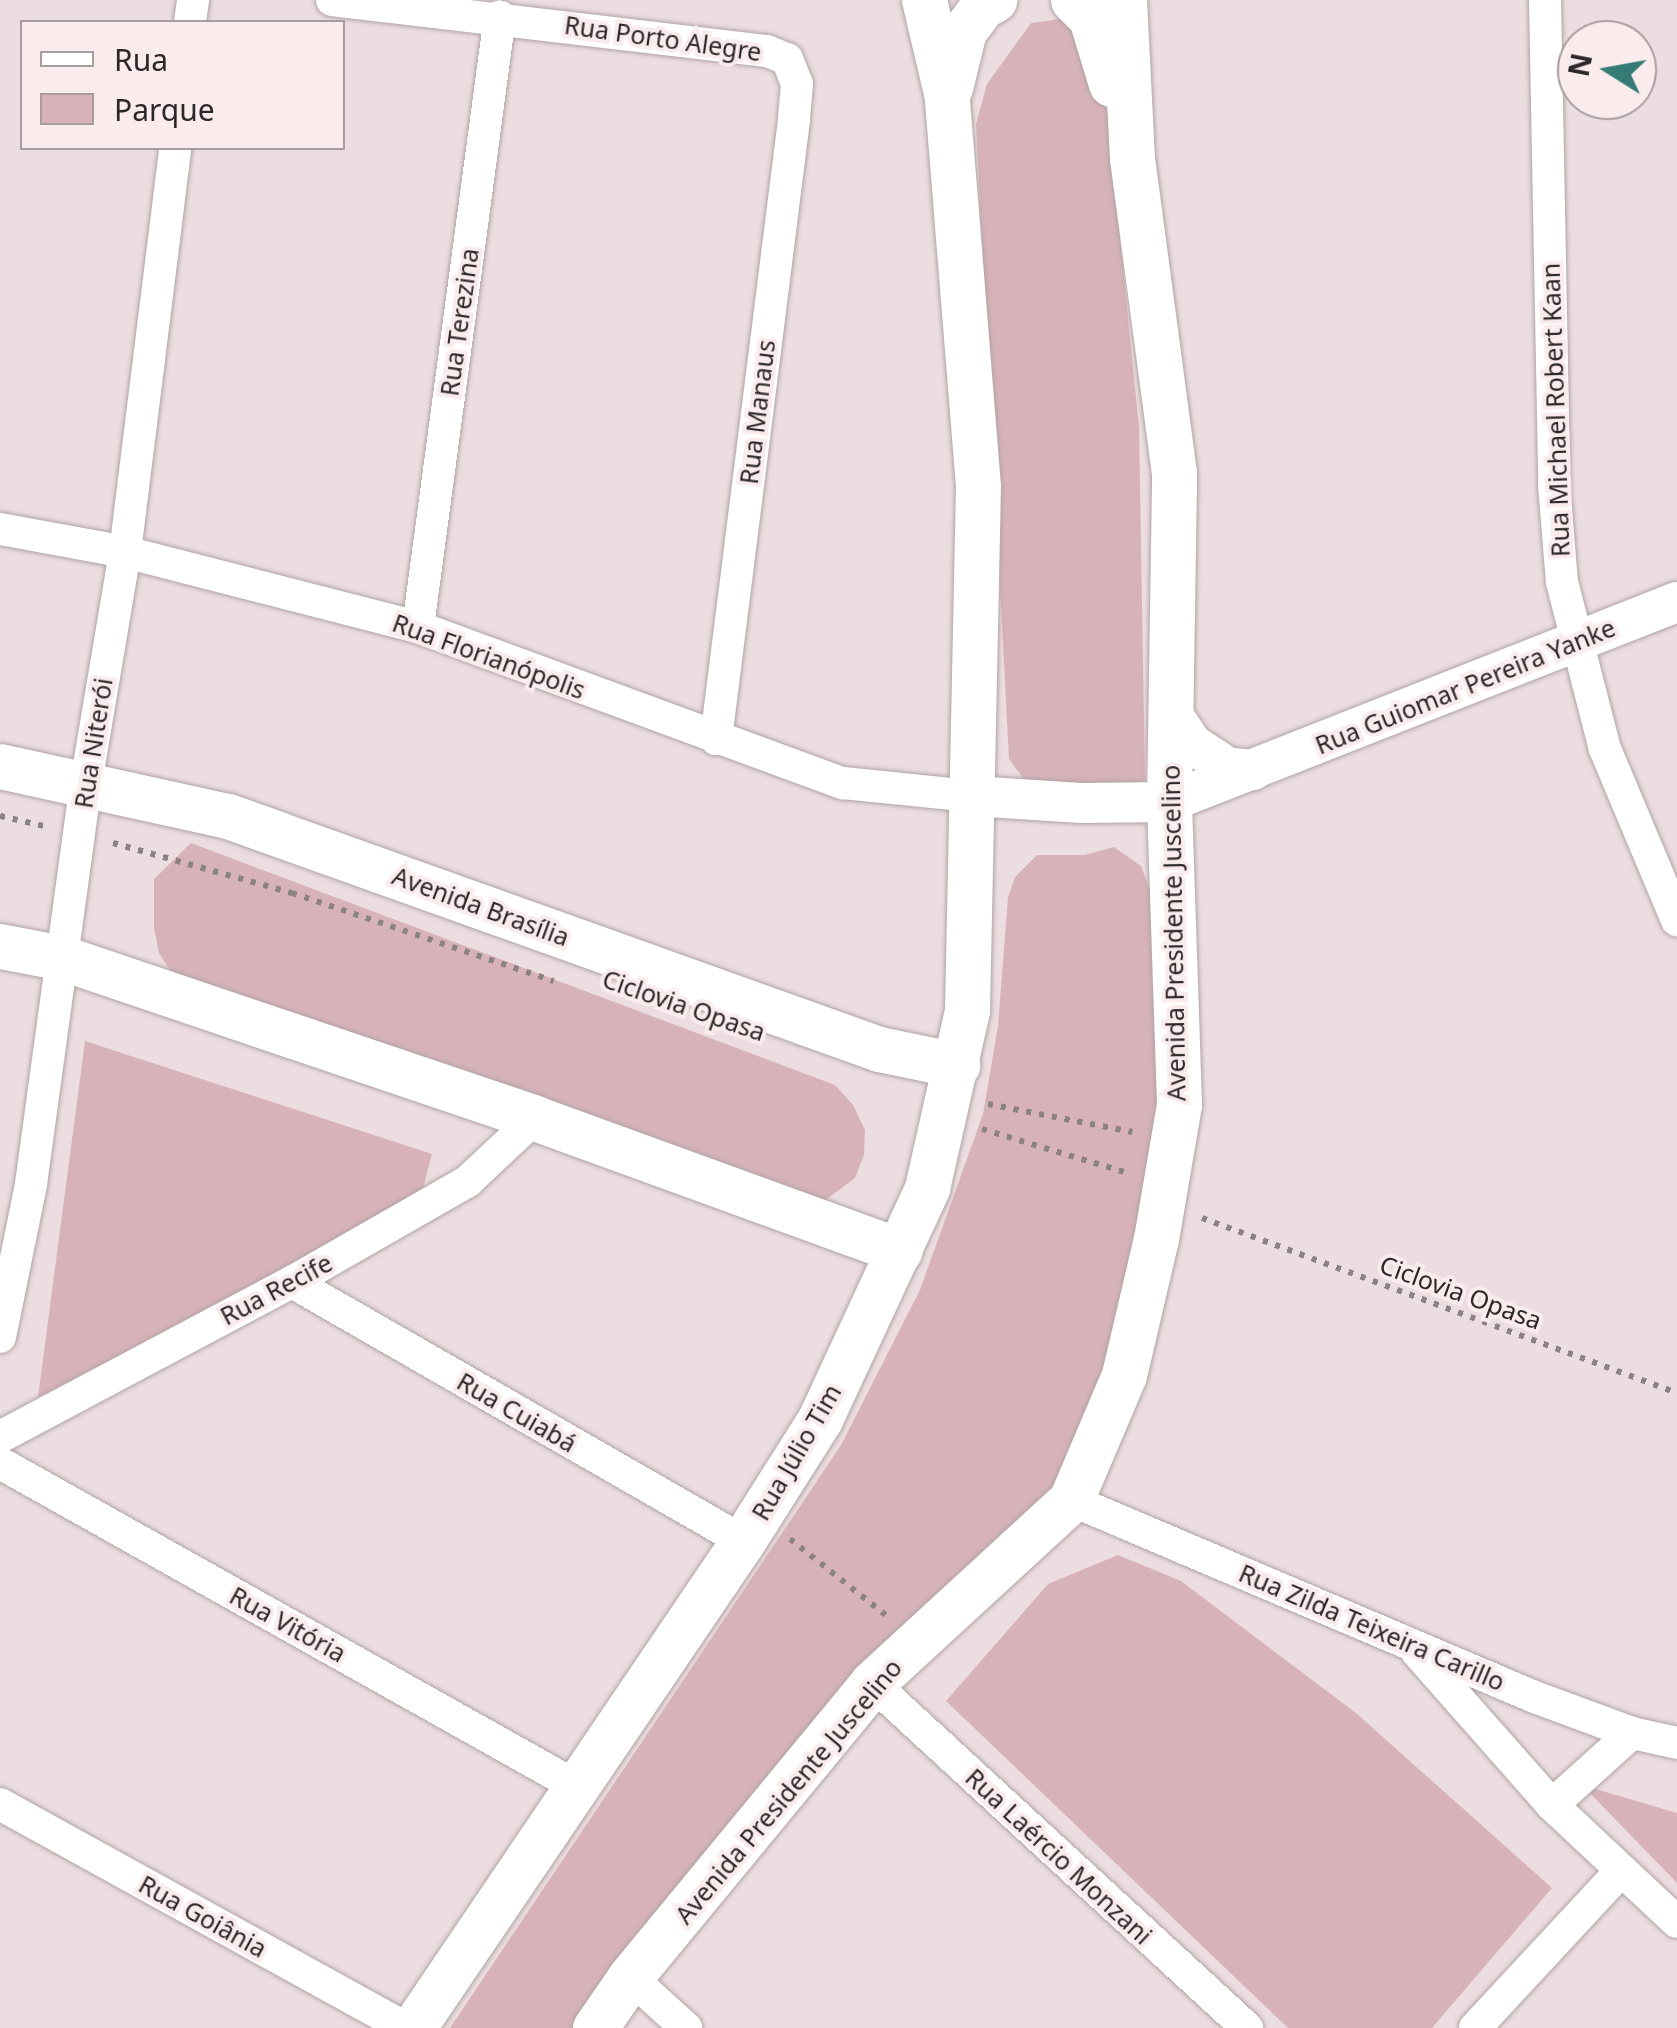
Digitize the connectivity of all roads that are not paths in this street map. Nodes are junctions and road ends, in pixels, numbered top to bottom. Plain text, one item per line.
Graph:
1 (332, 0) edge
2 (924, 0) edge
3 (994, 0) edge
4 (1074, 0) edge
5 (1124, 0) edge
6 (1546, 0) edge
7 (500, 16) junction
8 (797, 84) joint
9 (948, 98) junction
10 (175, 150) edge
11 (1132, 158) junction
12 (0, 528) edge
13 (125, 552) junction
14 (1677, 602) edge
15 (418, 627) junction
16 (1577, 641) junction
17 (1170, 711) junction
18 (716, 739) junction
19 (0, 766) edge
20 (1253, 770) junction
21 (86, 783) junction
22 (972, 796) junction
23 (1169, 802) junction
24 (1677, 920) edge
25 (0, 946) edge
26 (62, 958) junction
27 (960, 1096) junction
28 (536, 1118) junction
29 (15, 1181) edge
30 (900, 1252) junction
31 (292, 1282) junction
32 (0, 1337) edge
33 (0, 1437) edge
34 (0, 1463) edge
35 (1070, 1500) junction
36 (751, 1528) junction
37 (1411, 1645) junction
38 (872, 1684) junction
39 (1632, 1733) junction
40 (1677, 1744) edge
41 (576, 1786) junction
42 (0, 1804) edge
43 (1552, 1804) junction
44 (1620, 1872) junction
45 (1677, 1922) edge
46 (630, 1977) junction
47 (410, 2028) edge
48 (595, 2028) edge
49 (686, 2028) edge
50 (1247, 2028) edge
51 (1476, 2028) edge

1 - 7 street, Rua Porto Alegre
2 - 9 main road
3 - 9 main road
4 - 11 main road
5 - 11 main road, Avenida Presidente Juscelino
6 - 16 street, Rua Michael Robert Kaan
7 - 8 street, Rua Porto Alegre
7 - 15 street, Rua Terezina
8 - 18 street, Rua Manaus
9 - 22 main road
10 - 13 street, Rua Niterói
11 - 17 main road, Avenida Presidente Juscelino
12 - 13 street, Rua Florianópolis
13 - 15 street, Rua Florianópolis
13 - 21 street, Rua Niterói
14 - 16 street, Rua Guiomar Pereira Yanke
15 - 18 street, Rua Florianópolis
16 - 20 street, Rua Guiomar Pereira Yanke
16 - 24 street, Rua Michael Robert Kaan
17 - 20 street
17 - 23 main road, Avenida Presidente Juscelino
18 - 22 street, Rua Florianópolis
19 - 21 main road, Avenida Brasília
20 - 23 street, Rua Guiomar Pereira Yanke
21 - 26 street, Rua Niterói
21 - 27 main road, Avenida Brasília
22 - 23 street, Rua Guiomar Pereira Yanke
22 - 27 main road, Rua Júlio Tim
23 - 35 main road, Avenida Presidente Juscelino
25 - 26 main road
26 - 28 main road
26 - 29 street, Rua Niterói
27 - 30 main road, Rua Júlio Tim
28 - 30 main road
28 - 31 street, Rua Recife
29 - 32 street, Rua Niterói
30 - 36 main road, Rua Júlio Tim
31 - 33 street, Rua Recife
31 - 36 street, Rua Cuiabá
34 - 41 street, Rua Vitória
35 - 37 street, Rua Zilda Teixeira Carillo
35 - 38 main road, Avenida Presidente Juscelino
36 - 41 main road, Rua Júlio Tim
37 - 39 street, Rua Zilda Teixeira Carillo
37 - 43 street
38 - 46 main road, Avenida Presidente Juscelino
38 - 50 street, Rua Laércio Monzani
39 - 40 street, Rua Zilda Teixeira Carillo
39 - 43 street
41 - 47 main road, Rua Júlio Tim
42 - 47 street, Rua Goiânia
43 - 44 street
44 - 45 street
44 - 51 street
46 - 48 main road, Avenida Presidente Juscelino
46 - 49 street

